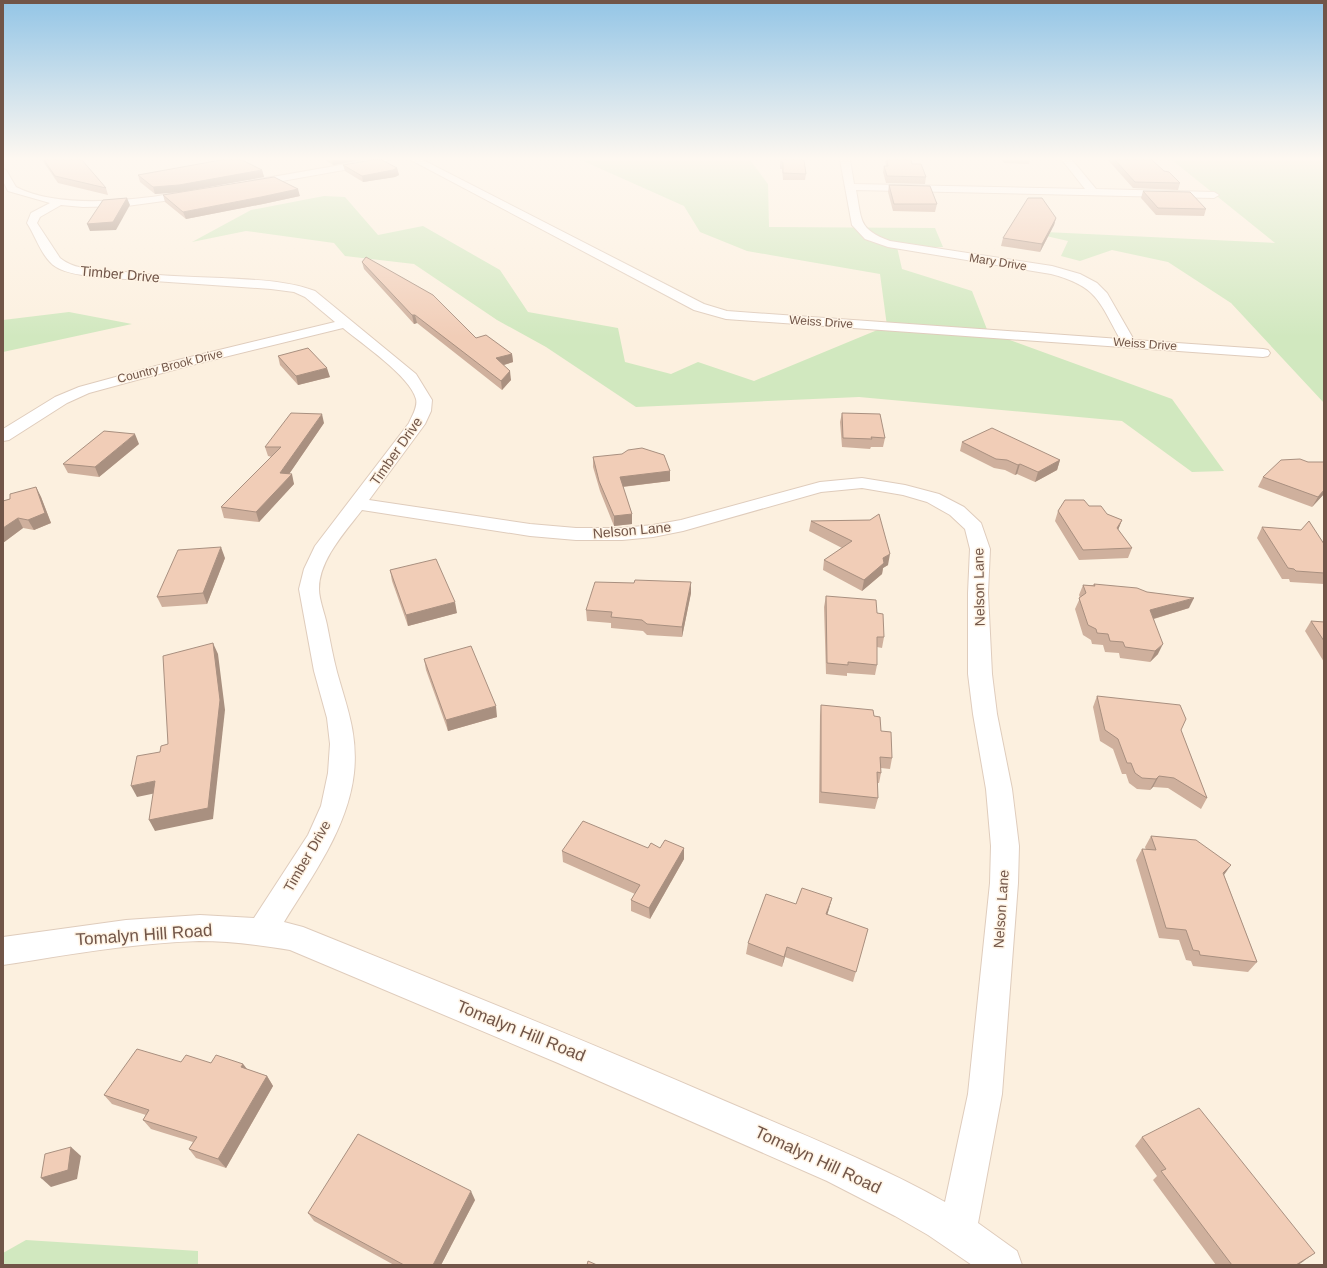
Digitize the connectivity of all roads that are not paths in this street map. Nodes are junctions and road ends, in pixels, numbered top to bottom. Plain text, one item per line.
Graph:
1 (33, 219) edge
2 (530, 219) edge
3 (856, 219) edge
4 (347, 323) junction
5 (1129, 343) junction
6 (1263, 353) dead end
7 (3, 436) edge
8 (357, 504) junction
9 (262, 932) junction
10 (3, 951) edge
11 (958, 1230) junction
12 (1003, 1265) edge

1 - 4 street, Timber Drive
2 - 5 street, Weiss Drive
3 - 5 street, Mary Drive
4 - 7 street, Country Brook Drive
4 - 8 street, Timber Drive
5 - 6 street, Weiss Drive
8 - 9 street, Timber Drive
8 - 11 street, Nelson Lane
9 - 10 street, Tomalyn Hill Road
9 - 11 street, Tomalyn Hill Road
11 - 12 street, Tomalyn Hill Road

